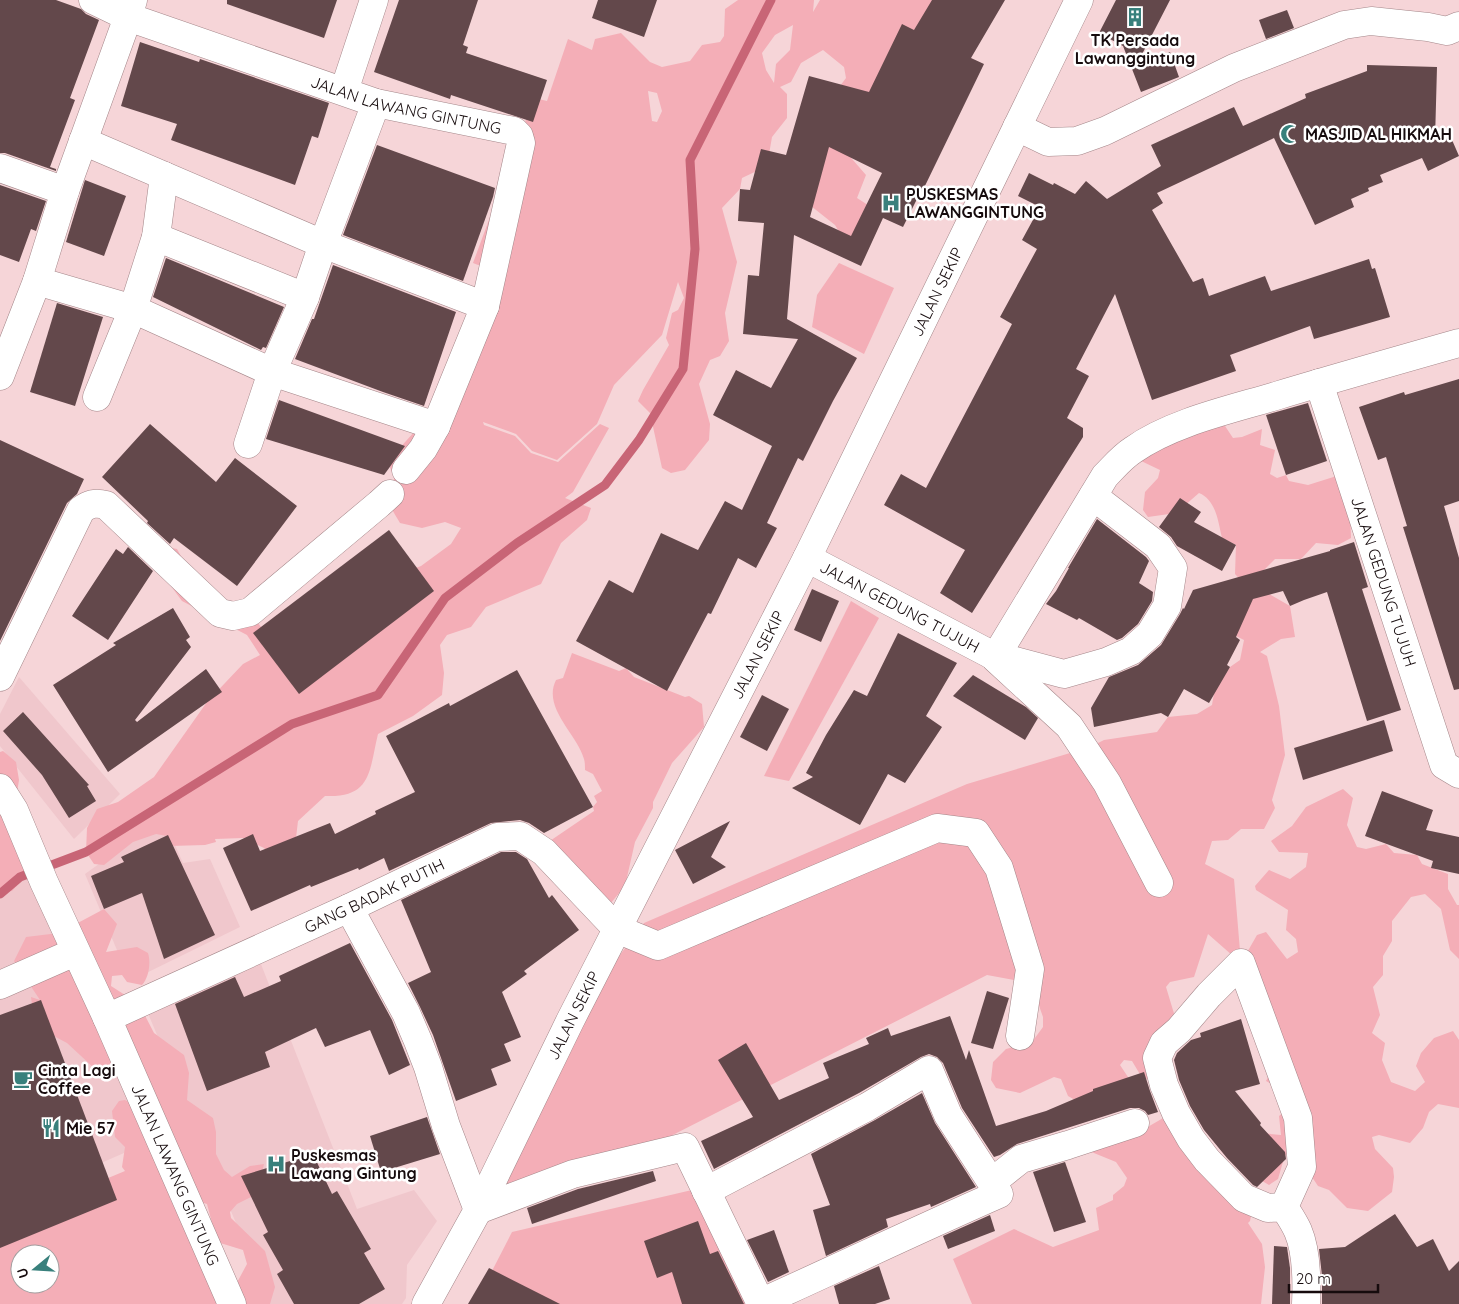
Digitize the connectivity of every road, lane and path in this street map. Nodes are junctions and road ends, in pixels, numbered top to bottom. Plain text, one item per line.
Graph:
1 (93, 0) edge
2 (374, 0) edge
3 (1079, 0) edge
4 (131, 8) edge
5 (1459, 26) edge
6 (344, 91) junction
7 (376, 102) junction
8 (1017, 127) junction
9 (83, 141) junction
10 (0, 168) edge
11 (164, 176) junction
12 (65, 191) junction
13 (156, 237) junction
14 (323, 244) junction
15 (37, 281) junction
16 (305, 296) junction
17 (486, 306) junction
18 (133, 309) junction
19 (1459, 343) edge
20 (1, 370) edge
21 (272, 372) junction
22 (1319, 383) junction
23 (97, 396) dead end
24 (436, 426) junction
25 (248, 444) dead end
26 (406, 470) dead end
27 (390, 494) dead end
28 (1093, 496) junction
29 (807, 558) junction
30 (992, 655) junction
31 (0, 677) edge
32 (1459, 774) edge
33 (7, 799) edge
34 (1159, 883) dead end
35 (349, 908) junction
36 (617, 929) junction
37 (75, 952) junction
38 (0, 985) edge
39 (107, 1018) junction
40 (1020, 1036) dead end
41 (1135, 1123) dead end
42 (992, 1182) junction
43 (706, 1191) junction
44 (1284, 1207) junction
45 (478, 1210) junction
46 (760, 1303) edge
47 (232, 1304) edge
48 (426, 1304) edge
49 (1306, 1304) edge

1 - 4 street, JALAN LAWANG GINTUNG
2 - 6 street
3 - 8 street, JALAN SEKIP
4 - 6 street, JALAN LAWANG GINTUNG
4 - 9 street
5 - 8 street
6 - 7 street, JALAN LAWANG GINTUNG
7 - 14 street
7 - 17 street, JALAN LAWANG GINTUNG
8 - 29 street, JALAN SEKIP
9 - 11 street
9 - 12 street
10 - 12 street
11 - 13 street
11 - 14 street
12 - 15 street
13 - 16 street
13 - 18 street
14 - 16 street
14 - 17 street
15 - 18 street
15 - 20 street
16 - 21 street
17 - 24 street, JALAN LAWANG GINTUNG
18 - 21 street
18 - 23 street
19 - 22 street, JALAN GEDUNG TUJUH
21 - 24 street
21 - 25 street
22 - 28 street, JALAN GEDUNG TUJUH
22 - 32 street, JALAN GEDUNG TUJUH
24 - 26 street, JALAN LAWANG GINTUNG
27 - 31 street
28 - 30 street, JALAN GEDUNG TUJUH
28 - 30 street, JALAN GEDUNG TUJUH
29 - 30 street, JALAN GEDUNG TUJUH
29 - 36 street, JALAN SEKIP
30 - 34 street
33 - 37 street, JALAN LAWANG GINTUNG
35 - 36 street, GANG BADAK PUTIH
35 - 39 street, GANG BADAK PUTIH
35 - 45 street
36 - 40 street
36 - 45 street, JALAN SEKIP
37 - 38 street
37 - 39 street, JALAN LAWANG GINTUNG
39 - 47 street, JALAN LAWANG GINTUNG
41 - 42 street
42 - 43 street
42 - 46 street
43 - 45 street
43 - 46 street
44 - 44 street
44 - 49 street
45 - 48 street, JALAN SEKIP

